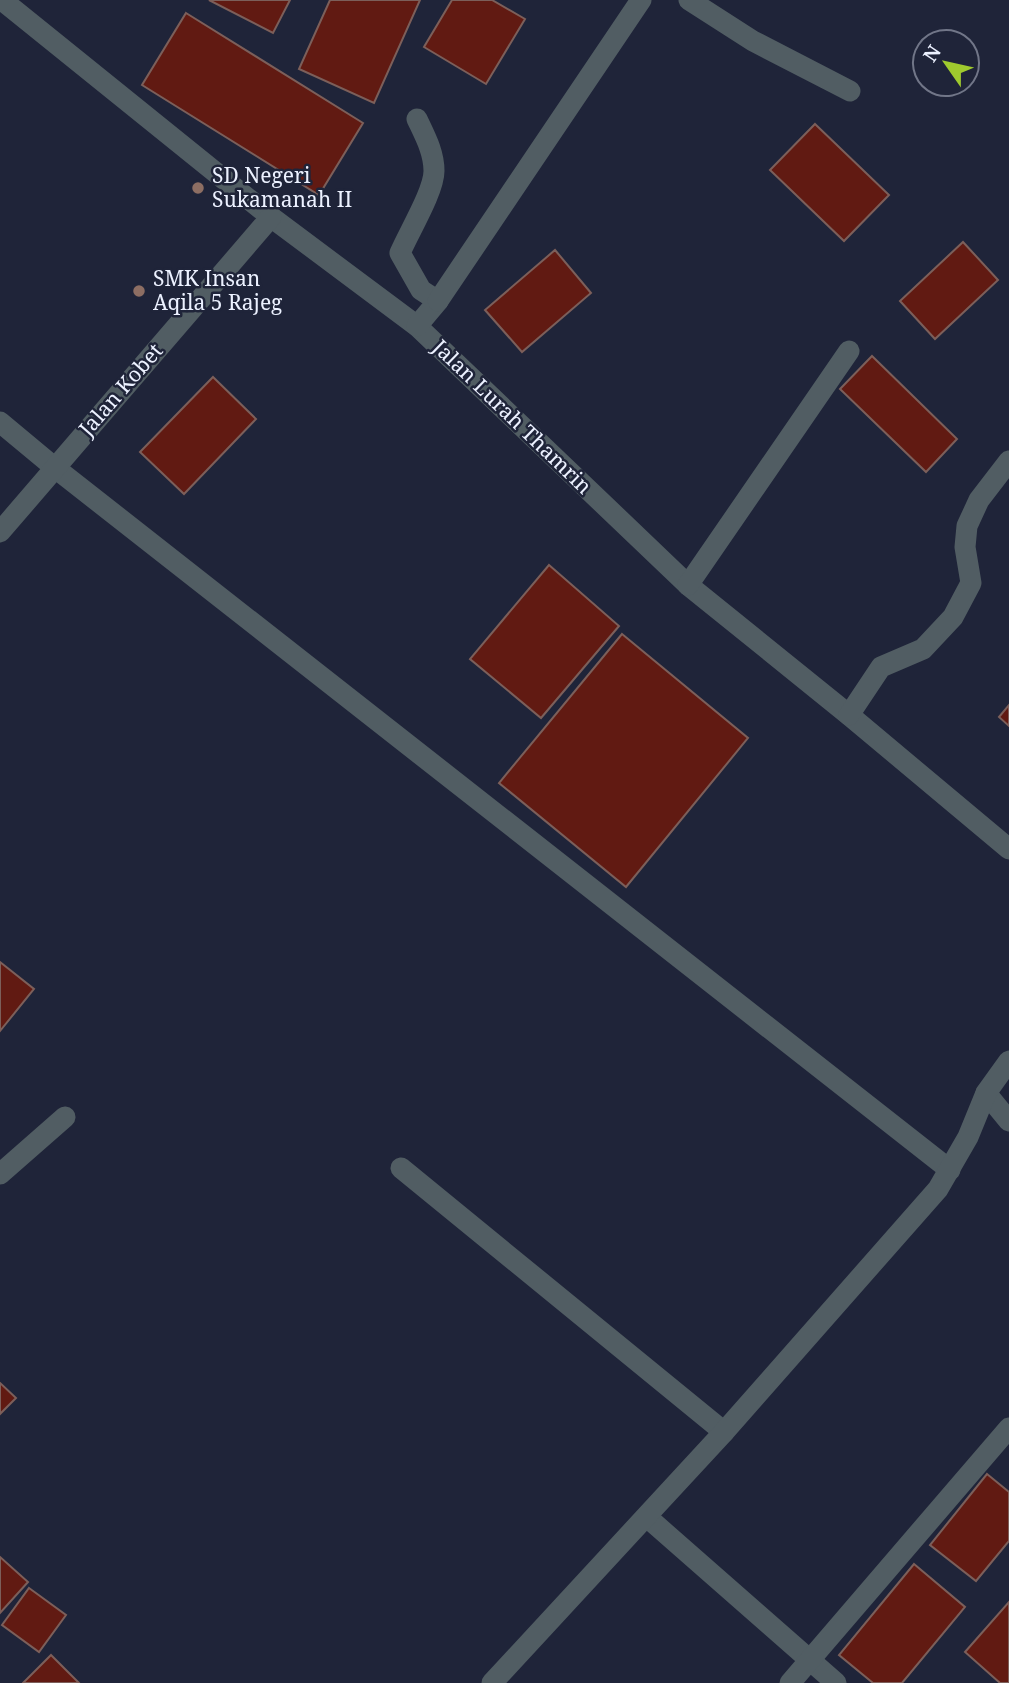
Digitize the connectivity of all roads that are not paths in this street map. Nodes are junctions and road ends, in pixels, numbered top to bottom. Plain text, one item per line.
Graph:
1 (2, 0) edge
2 (641, 0) edge
3 (689, 0) edge
4 (850, 91) dead end
5 (416, 119) dead end
6 (271, 217) junction
7 (438, 301) junction
8 (417, 326) junction
9 (849, 351) dead end
10 (0, 422) edge
11 (1009, 461) edge
12 (54, 467) junction
13 (0, 532) edge
14 (688, 585) junction
15 (849, 715) junction
16 (1009, 849) edge
17 (1009, 1061) edge
18 (986, 1093) junction
19 (65, 1117) dead end
20 (1009, 1121) edge
21 (401, 1168) dead end
22 (950, 1170) junction
23 (0, 1174) edge
24 (1009, 1428) edge
25 (724, 1432) junction
26 (647, 1517) junction
27 (811, 1661) junction
28 (492, 1683) edge
29 (790, 1683) edge
30 (836, 1683) edge

1 - 6 street, Jalan Lurah Thamrin
2 - 7 street
3 - 4 street
5 - 7 street
6 - 8 street, Jalan Lurah Thamrin
6 - 12 street, Jalan Kobet
7 - 8 street
8 - 14 street, Jalan Lurah Thamrin
9 - 14 street
10 - 12 street
11 - 15 street
12 - 13 street, Jalan Kobet
12 - 22 street
14 - 15 street, Jalan Lurah Thamrin
15 - 16 street, Jalan Lurah Thamrin
17 - 18 street
18 - 20 street
18 - 22 street
19 - 23 street
21 - 25 street
22 - 25 street
24 - 27 street
25 - 26 street
26 - 27 street
26 - 28 street
27 - 29 street
27 - 30 street

